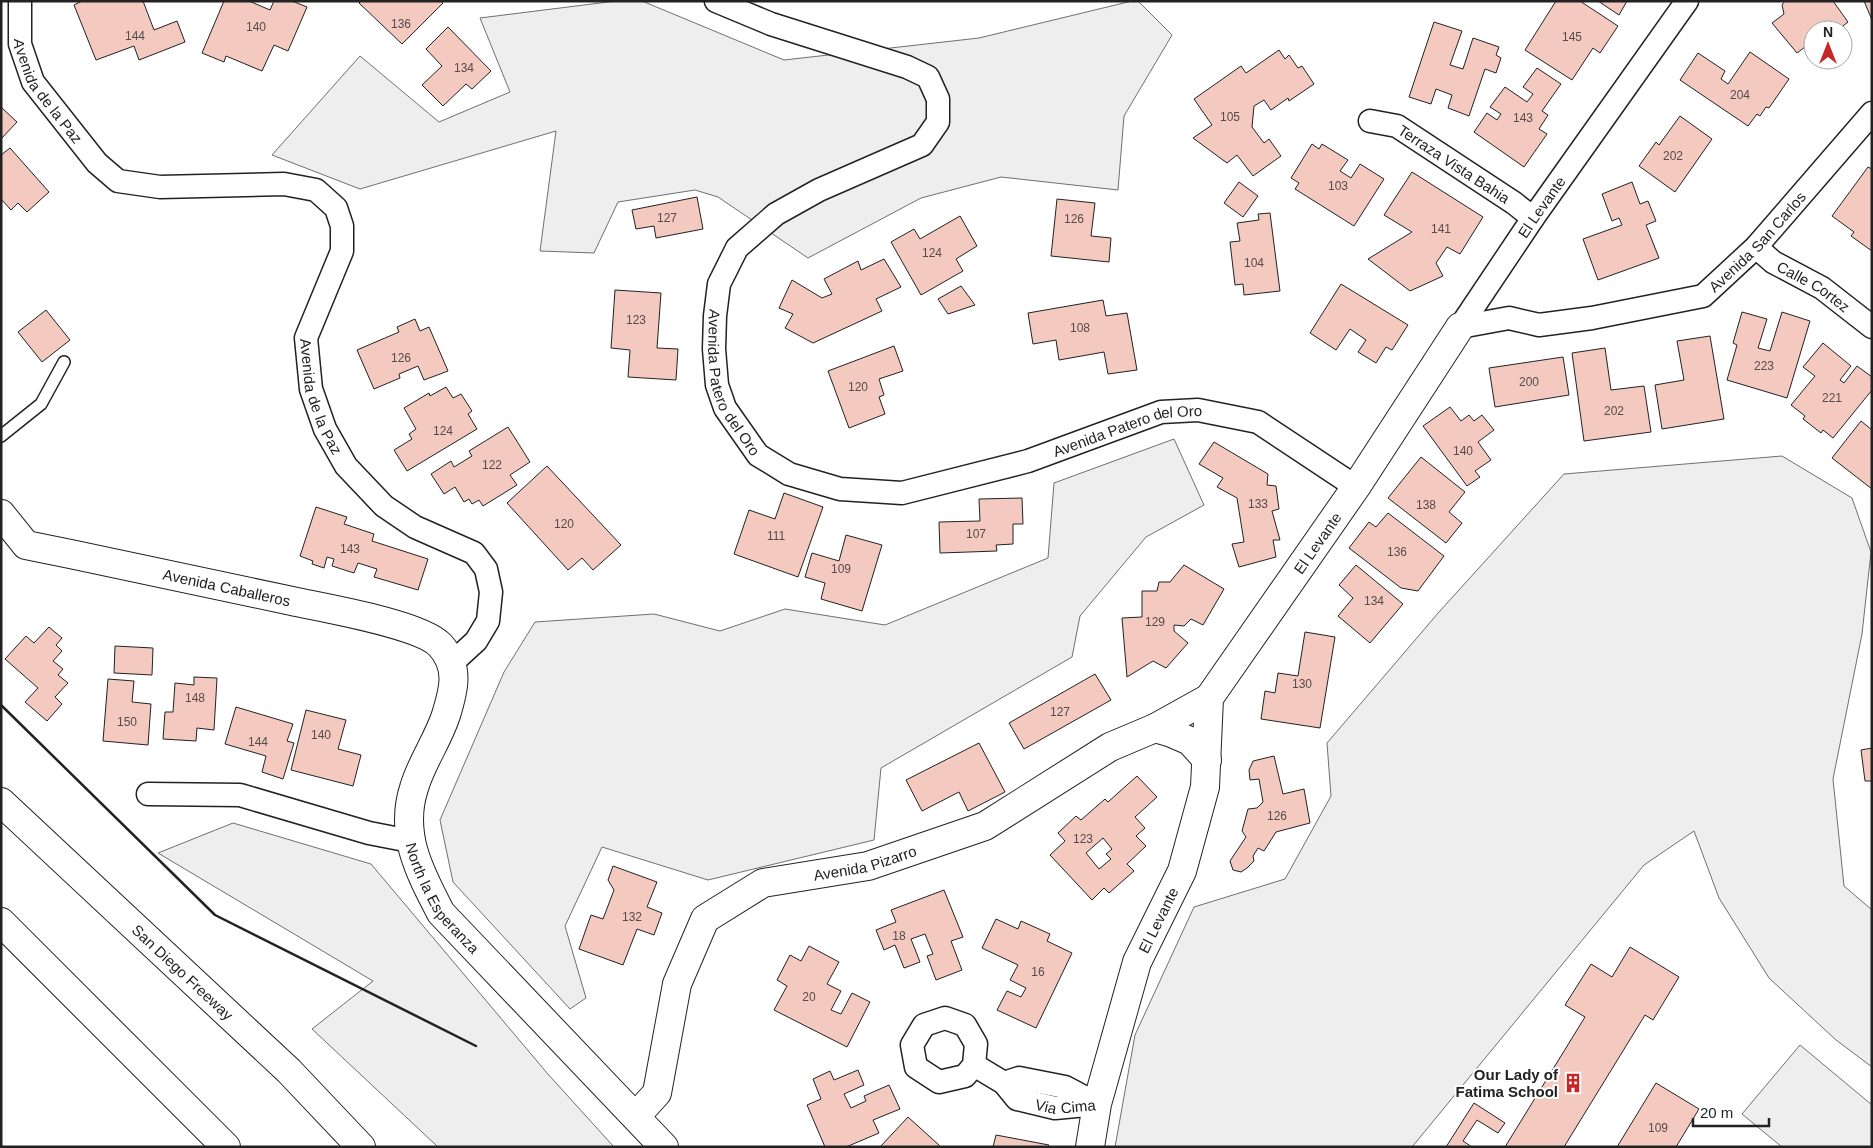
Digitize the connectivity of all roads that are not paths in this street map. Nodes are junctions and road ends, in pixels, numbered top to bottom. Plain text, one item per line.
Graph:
1 (20, 1) edge
2 (716, 1) edge
3 (1687, 1) edge
4 (1872, 113) edge
5 (1370, 121) dead end
6 (1534, 218) junction
7 (1756, 247) junction
8 (1460, 327) junction
9 (1872, 327) edge
10 (64, 362) dead end
11 (1, 436) edge
12 (1356, 487) junction
13 (1, 514) edge
14 (10, 544) edge
15 (452, 663) junction
16 (1209, 698) junction
17 (1155, 728) junction
18 (1207, 760) junction
19 (148, 794) dead end
20 (1, 802) edge
21 (410, 841) junction
22 (1, 922) edge
23 (974, 1064) dead end
24 (1096, 1104) junction
25 (636, 1116) junction
26 (226, 1147) edge
27 (361, 1147) edge
28 (664, 1147) edge
29 (1090, 1147) edge

1 - 15 street, Avenida de la Paz
2 - 12 street, Avenida Patero del Oro
3 - 6 street, El Levante
4 - 7 street, Avenida San Carlos
5 - 6 street, Terraza Vista Bahia
6 - 8 street, El Levante
7 - 8 street, Avenida San Carlos
7 - 9 street, Calle Cortez
8 - 12 main road, El Levante
10 - 11 lane
12 - 16 main road, El Levante
13 - 14 main road, Avenida Caballeros
14 - 15 main road, Avenida Caballeros
15 - 21 main road
16 - 17 main road, Avenida Pizarro
16 - 18 main road, El Levante
17 - 18 main road
17 - 25 main road, Avenida Pizarro
18 - 24 main road, El Levante
19 - 21 street, North la Esperanza
20 - 27 main road, San Diego Freeway
21 - 25 main road, North la Esperanza
22 - 26 main road
23 - 24 street, Via Cima
24 - 29 main road, El Levante
25 - 28 main road, North la Esperanza

